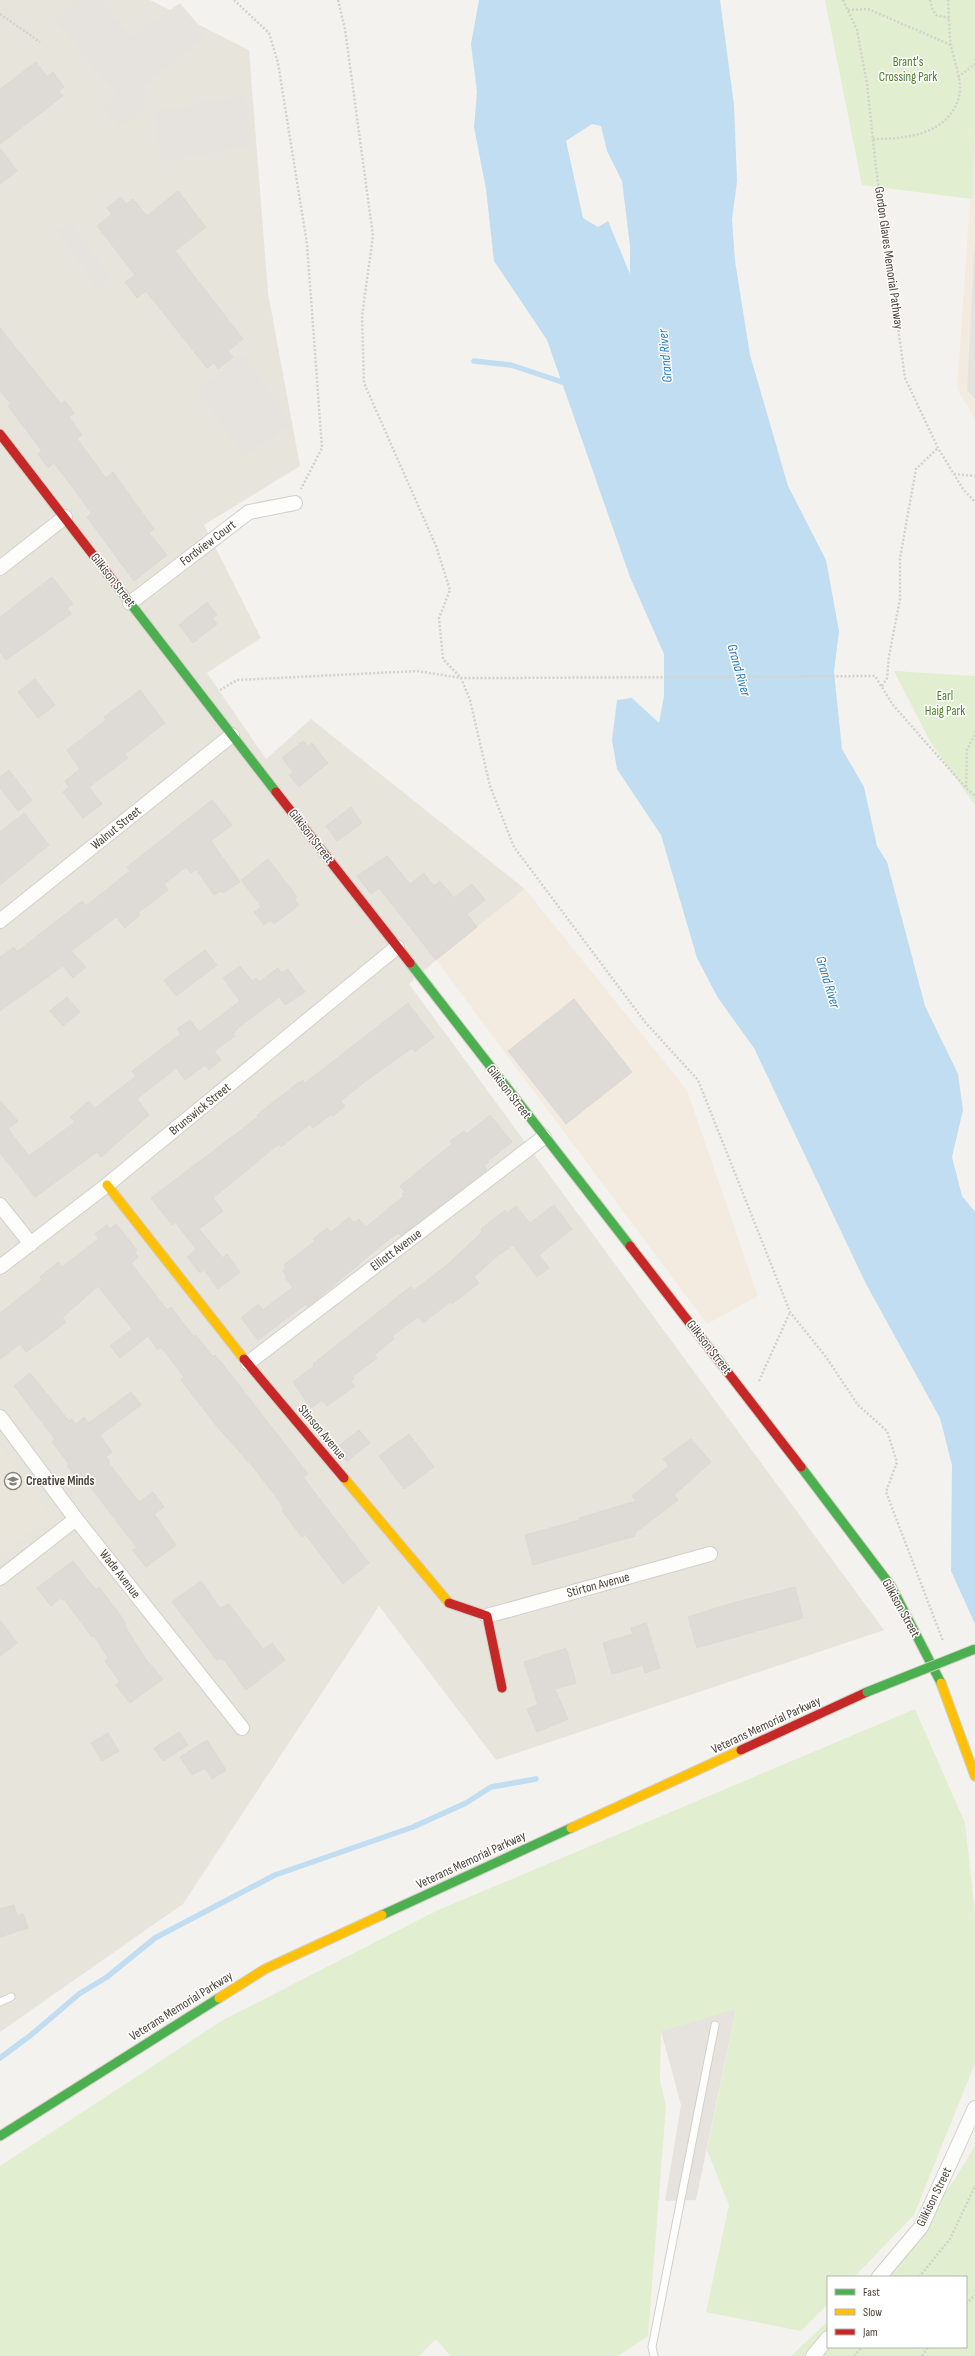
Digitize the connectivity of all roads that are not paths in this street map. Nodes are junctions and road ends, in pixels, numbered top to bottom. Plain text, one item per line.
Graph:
1 (0, 434) edge
2 (295, 503) road end
3 (64, 517) junction
4 (0, 568) edge
5 (130, 602) junction
6 (232, 735) junction
7 (0, 921) edge
8 (397, 947) junction
9 (544, 1137) junction
10 (107, 1185) junction
11 (0, 1205) edge
12 (31, 1244) junction
13 (0, 1267) edge
14 (248, 1363) junction
15 (0, 1417) edge
16 (76, 1519) junction
17 (710, 1554) dead end
18 (0, 1578) edge
19 (487, 1616) junction
20 (975, 1649) edge
21 (502, 1688) dead end
22 (242, 1728) dead end
23 (975, 1776) edge
24 (11, 1998) dead end
25 (0, 2002) edge
26 (715, 2025) dead end
27 (975, 2108) edge
28 (0, 2136) edge
29 (880, 2276) edge
30 (827, 2339) edge
31 (654, 2356) edge
32 (813, 2356) edge

1 - 3 street, Gilkison Street
2 - 5 street, Fordview Court
3 - 4 street
3 - 5 street, Gilkison Street
5 - 6 street, Gilkison Street
6 - 7 street, Walnut Street
6 - 8 street, Gilkison Street
8 - 9 street, Gilkison Street
8 - 10 street, Brunswick Street
9 - 14 street, Elliott Avenue
9 - 23 street, Gilkison Street
10 - 12 street, Brunswick Street
10 - 14 street, Stinson Avenue
11 - 12 street
12 - 13 street, Brunswick Street
14 - 19 street, Stinson Avenue
15 - 16 street, Wade Avenue
16 - 18 street
16 - 22 street, Wade Avenue
17 - 19 street, Stirton Avenue
19 - 21 street
20 - 28 street, Veterans Memorial Parkway, bridge
24 - 25 lane
26 - 31 lane
27 - 29 street, Gilkison Street
30 - 32 street

